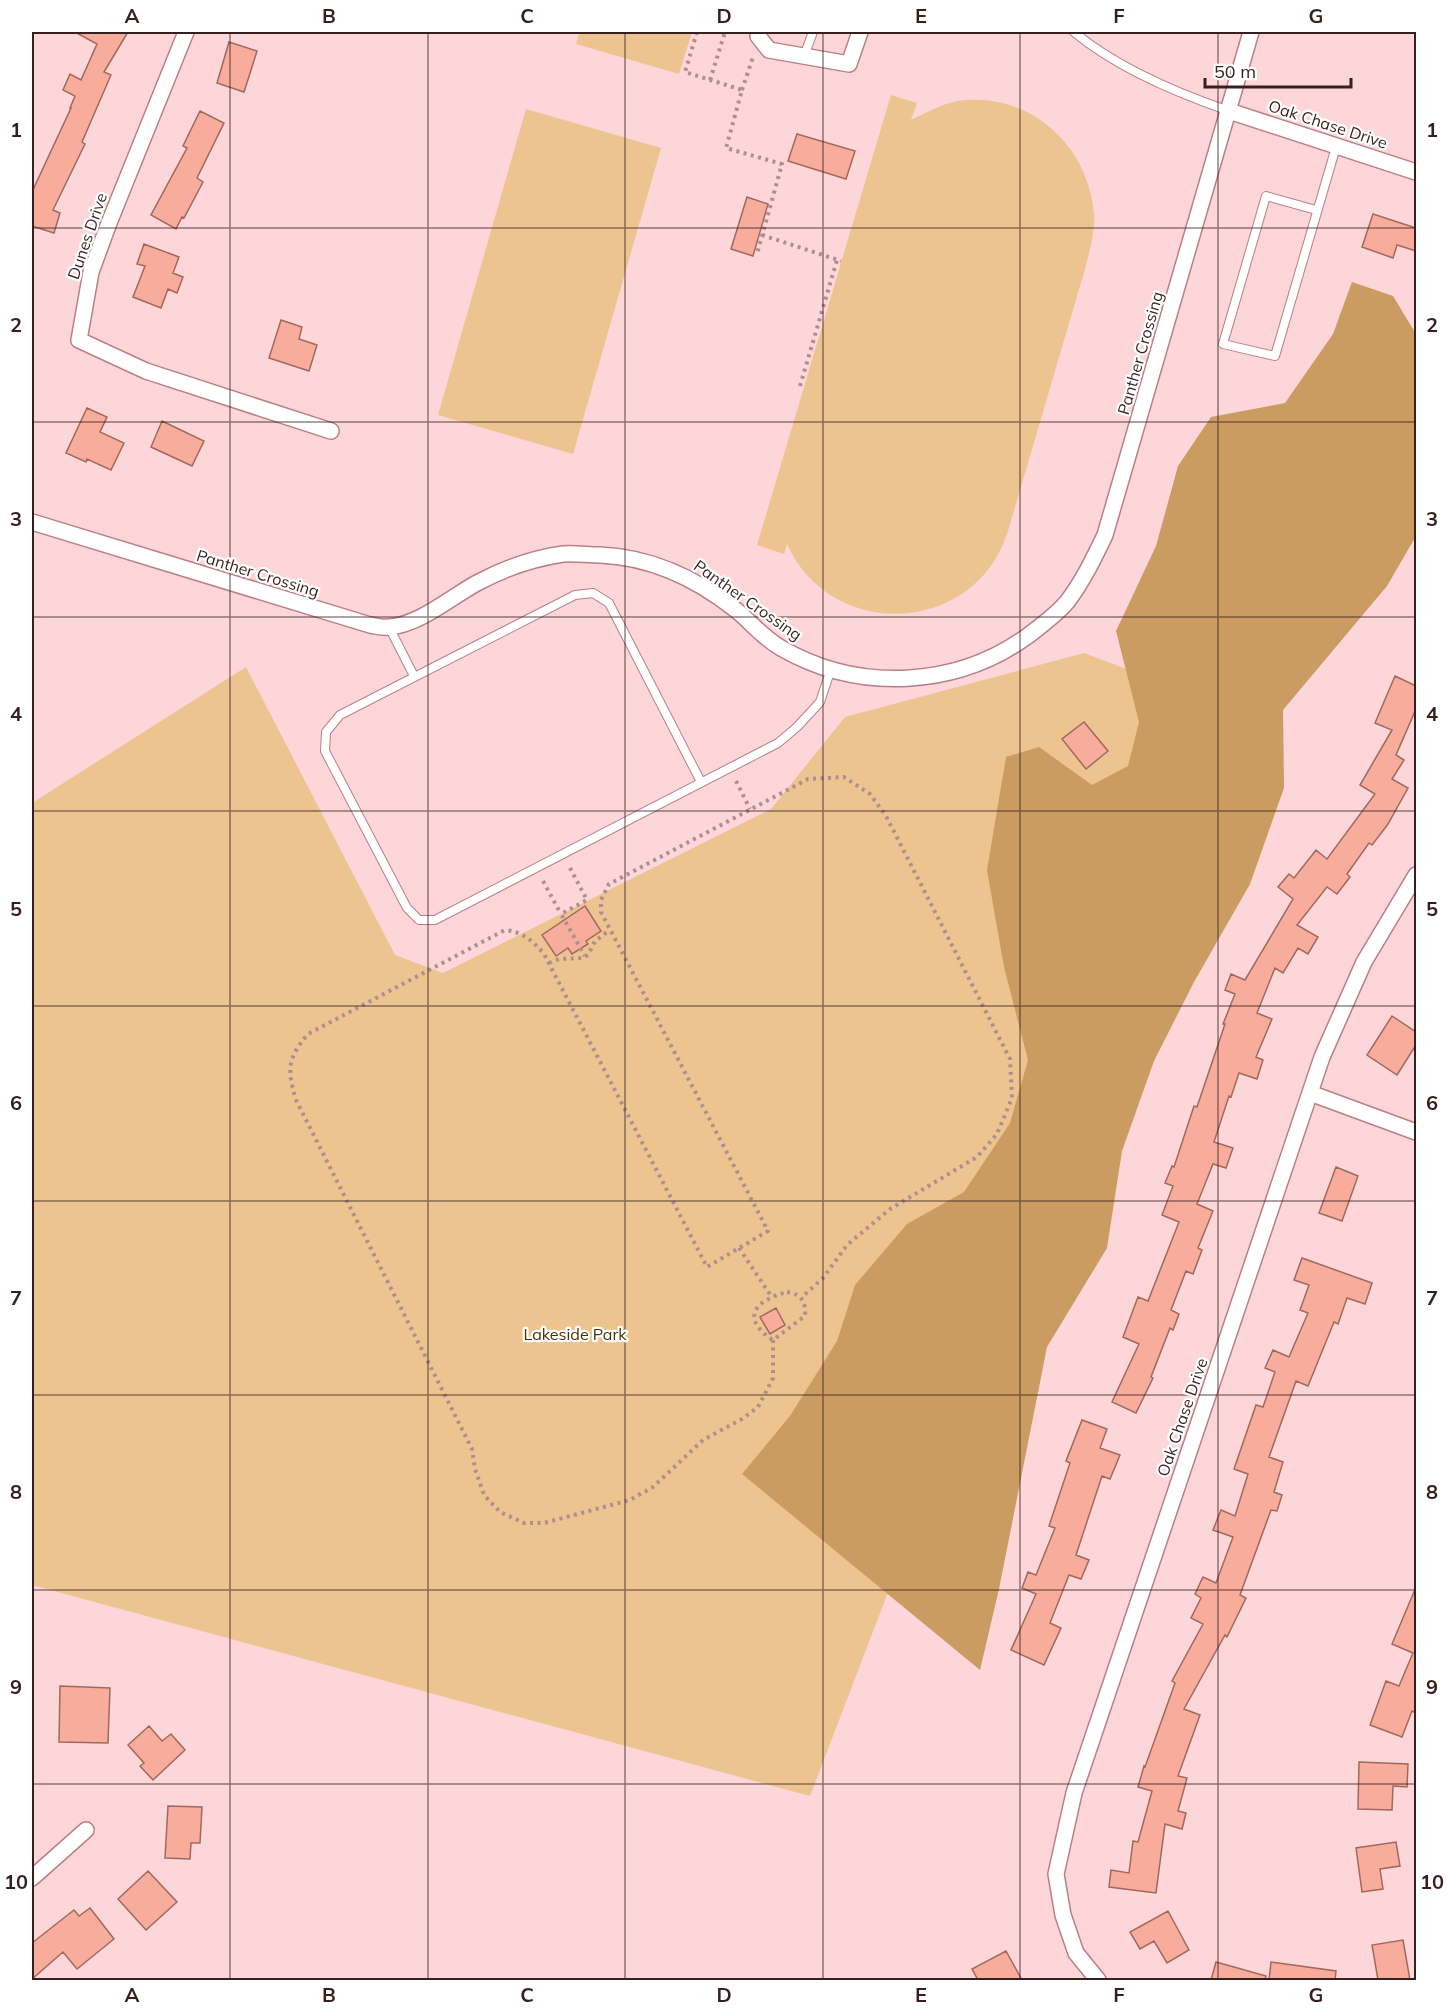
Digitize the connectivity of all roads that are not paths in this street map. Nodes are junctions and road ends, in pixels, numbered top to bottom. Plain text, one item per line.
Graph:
1 (186, 32) edge
2 (813, 32) edge
3 (860, 32) edge
4 (1074, 32) edge
5 (1251, 32) edge
6 (759, 35) edge
7 (804, 56) junction
8 (1229, 111) junction
9 (1336, 147) junction
10 (1416, 172) edge
11 (1316, 210) junction
12 (331, 431) dead end
13 (32, 522) edge
14 (389, 627) junction
15 (831, 669) junction
16 (414, 676) junction
17 (701, 782) junction
18 (1416, 875) edge
19 (1310, 1093) junction
20 (1416, 1132) edge
21 (86, 1830) dead end
22 (32, 1878) edge
23 (1098, 1980) edge

1 - 12 street, Dunes Drive
2 - 7 lane
3 - 7 street
4 - 8 lane
5 - 8 street, Panther Crossing
6 - 7 street
8 - 9 street, Oak Chase Drive
8 - 15 street, Panther Crossing
9 - 10 street, Oak Chase Drive
9 - 11 lane
11 - 11 lane
13 - 14 street, Panther Crossing
14 - 15 street, Panther Crossing
14 - 16 lane
15 - 17 lane
16 - 17 lane
16 - 17 lane
18 - 19 street, Oak Chase Drive
19 - 20 street
19 - 23 street, Oak Chase Drive
21 - 22 street

